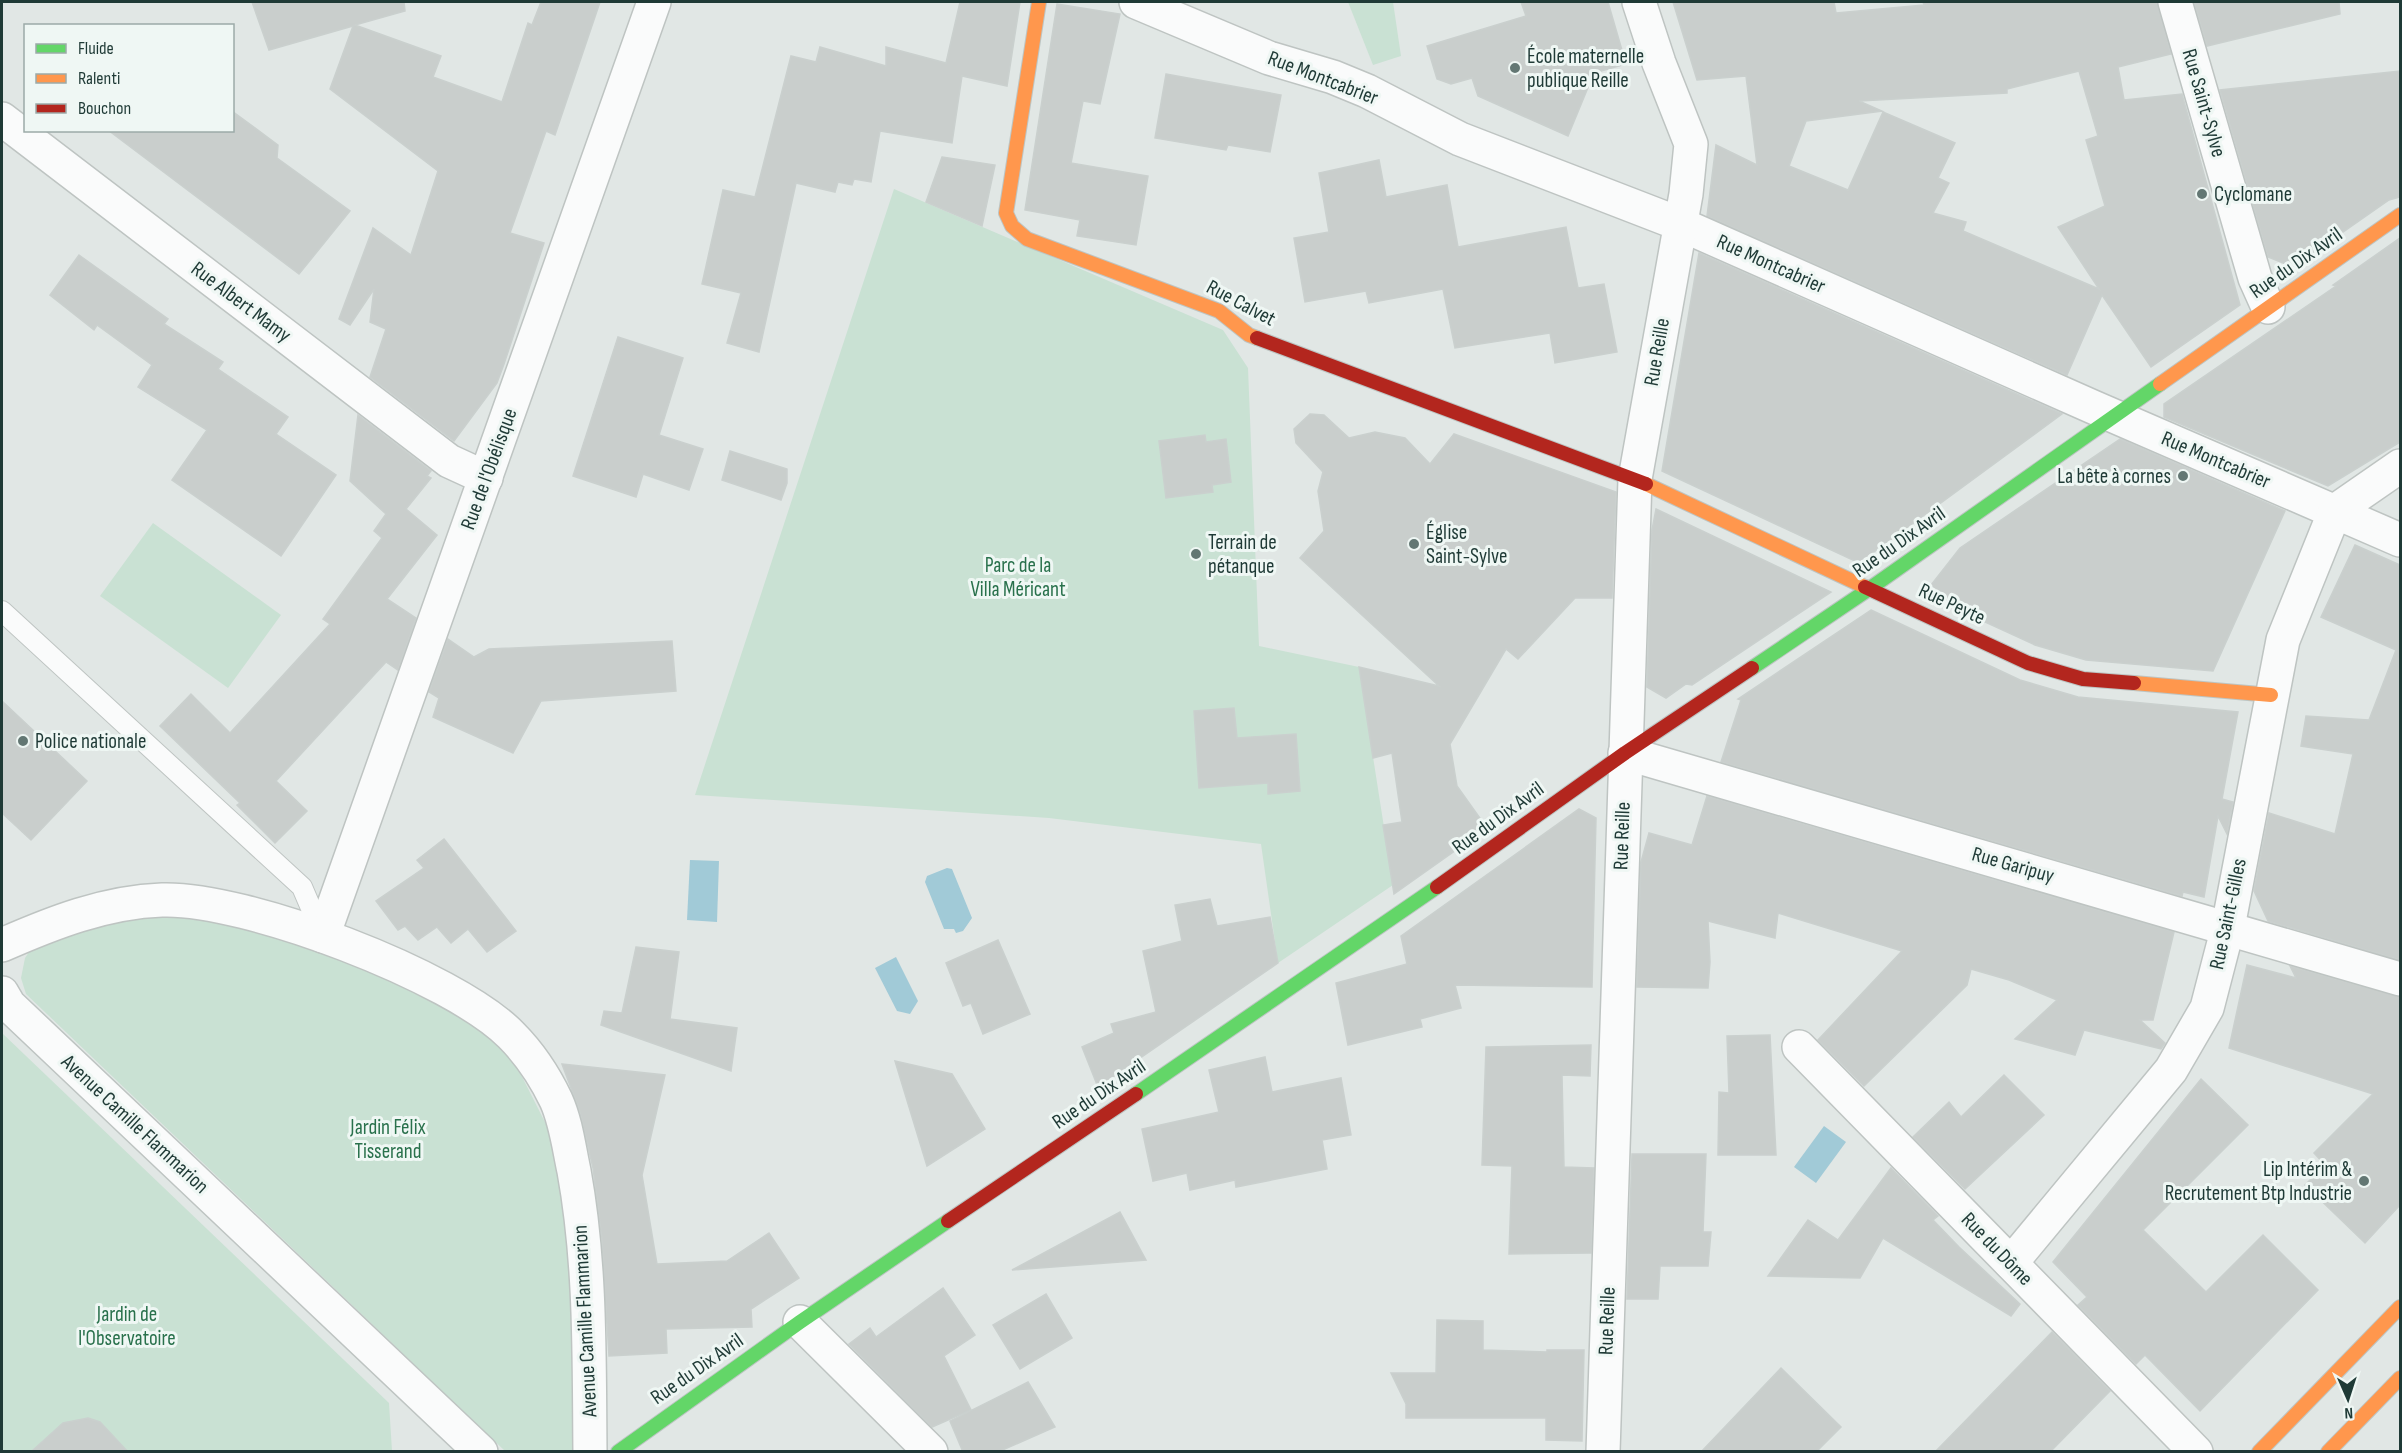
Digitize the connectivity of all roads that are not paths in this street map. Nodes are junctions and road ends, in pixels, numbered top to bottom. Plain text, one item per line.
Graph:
1 (654, 2) edge
2 (1039, 2) edge
3 (1136, 2) edge
4 (1640, 2) edge
5 (2175, 2) edge
6 (2, 119) edge
7 (2400, 215) edge
8 (1680, 224) junction
9 (2268, 307) junction
10 (2116, 417) junction
11 (2400, 466) edge
12 (486, 478) junction
13 (1635, 479) junction
14 (2335, 511) junction
15 (2400, 540) edge
16 (1869, 589) junction
17 (2, 611) edge
18 (2271, 695) junction
19 (1625, 753) junction
20 (2228, 927) junction
21 (322, 936) junction
22 (2, 945) edge
23 (2400, 979) edge
24 (2, 993) edge
25 (1799, 1047) dead end
26 (2011, 1263) junction
27 (2400, 1307) edge
28 (800, 1322) junction
29 (2400, 1378) edge
30 (481, 1452) edge
31 (590, 1452) edge
32 (618, 1452) edge
33 (931, 1452) edge
34 (1603, 1452) edge
35 (2196, 1452) edge
36 (2259, 1452) edge
37 (2328, 1452) edge

1 - 12 street, Rue de l'Obélisque
2 - 13 street, Rue Calvet
3 - 8 street, Rue Montcabrier
4 - 8 street, Rue Reille
5 - 9 street, Rue Saint-Sylve
6 - 12 street, Rue Albert Mamy
7 - 9 street, Rue du Dix Avril
8 - 10 street, Rue Montcabrier
8 - 13 street, Rue Reille
9 - 10 street, Rue du Dix Avril
10 - 14 street, Rue Montcabrier
10 - 16 street, Rue du Dix Avril
11 - 14 street
12 - 21 street, Rue de l'Obélisque
13 - 16 street, Rue Peyte
13 - 19 street, Rue Reille
14 - 15 street, Rue Montcabrier
14 - 18 street, Rue Saint-Gilles
16 - 18 street, Rue Peyte
16 - 19 street, Rue du Dix Avril
17 - 21 lane
18 - 20 street, Rue Saint-Gilles
19 - 20 street, Rue Garipuy
19 - 28 street, Rue du Dix Avril
19 - 34 street, Rue Reille
20 - 23 street, Rue Garipuy
20 - 26 street, Rue Saint-Gilles
21 - 22 street, Avenue Camille Flammarion
21 - 31 street, Avenue Camille Flammarion
24 - 30 street, Avenue Camille Flammarion
25 - 26 street, Rue du Dôme
26 - 35 street, Rue du Dôme
27 - 36 street
28 - 32 street, Rue du Dix Avril
28 - 33 street
29 - 37 street

